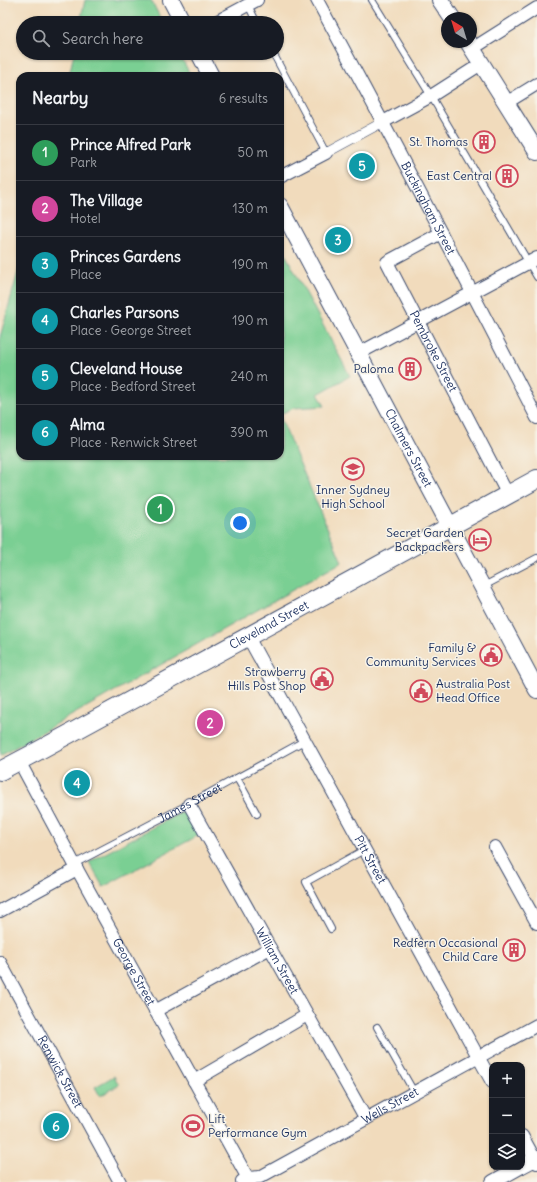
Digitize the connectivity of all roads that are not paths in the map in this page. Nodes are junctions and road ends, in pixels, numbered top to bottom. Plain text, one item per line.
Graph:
1 (171, 0) edge
2 (317, 0) edge
3 (372, 0) edge
4 (440, 0) edge
5 (250, 2) edge
6 (537, 8) edge
7 (448, 12) edge
8 (179, 16) edge
9 (226, 16) edge
10 (255, 16) edge
11 (477, 41) edge
12 (472, 48) edge
13 (203, 60) edge
14 (277, 60) edge
15 (481, 64) junction
16 (209, 72) edge
17 (283, 72) edge
18 (284, 74) edge
19 (537, 84) edge
20 (431, 96) junction
21 (506, 103) junction
22 (383, 122) junction
23 (537, 152) edge
24 (326, 153) junction
25 (284, 175) edge
26 (284, 213) edge
27 (441, 233) junction
28 (533, 260) edge
29 (537, 277) edge
30 (473, 292) junction
31 (418, 322) junction
32 (358, 352) junction
33 (537, 418) edge
34 (537, 479) edge
35 (508, 495) junction
36 (450, 527) junction
37 (537, 558) edge
38 (482, 587) junction
39 (248, 637) junction
40 (537, 690) edge
41 (304, 740) junction
42 (20, 761) junction
43 (0, 771) edge
44 (237, 778) junction
45 (189, 804) junction
46 (257, 814) dead end
47 (495, 846) dead end
48 (364, 850) junction
49 (76, 866) junction
50 (1, 909) edge
51 (537, 923) edge
52 (331, 929) dead end
53 (270, 948) junction
54 (0, 962) edge
55 (155, 1011) junction
56 (307, 1015) junction
57 (537, 1025) edge
58 (377, 1027) dead end
59 (478, 1057) junction
60 (489, 1077) edge
61 (194, 1081) junction
62 (414, 1092) junction
63 (366, 1119) junction
64 (525, 1141) edge
65 (536, 1160) edge
66 (525, 1164) edge
67 (514, 1170) edge
68 (246, 1181) edge
69 (120, 1182) edge
70 (493, 1182) edge

1 - 8 main road
2 - 22 street, Buckingham Street
3 - 20 lane
4 - 7 main road
5 - 9 street
5 - 10 lane
6 - 11 street
12 - 15 main road
13 - 16 main road
14 - 17 lane
15 - 20 street
15 - 21 main road
18 - 24 lane
19 - 21 street
20 - 22 street
20 - 28 lane
21 - 23 main road
22 - 24 street
22 - 27 street, Buckingham Street
24 - 25 street
26 - 32 main road, Chalmers Street
27 - 30 street, Buckingham Street
27 - 31 street, Pembroke Street
28 - 29 lane
28 - 30 street
30 - 31 street
30 - 33 street, Buckingham Street
31 - 32 street
31 - 35 street, Pembroke Street
32 - 36 main road, Chalmers Street
34 - 35 main road, Cleveland Street
35 - 36 main road, Cleveland Street
36 - 38 main road, Chalmers Street
36 - 39 main road, Cleveland Street
37 - 38 lane
38 - 40 main road, Chalmers Street
39 - 41 street, Pitt Street
39 - 42 main road, Cleveland Street
41 - 44 lane, James Street
41 - 48 street, Pitt Street
42 - 43 main road, Cleveland Street
42 - 49 street, George Street
44 - 45 lane, James Street
44 - 46 lane
45 - 49 lane, James Street
45 - 53 street, William Street
47 - 51 street
48 - 52 lane
48 - 59 street, Pitt Street
49 - 50 street, James Street
49 - 55 street, George Street
53 - 55 street
53 - 56 street, William Street
54 - 69 street, Renwick Street
55 - 61 street, George Street
56 - 61 street
56 - 63 street, William Street
57 - 59 street, Wells Street
58 - 62 lane
59 - 60 street, Pitt Street
59 - 62 street, Wells Street
61 - 68 street, George Street
62 - 63 street, Wells Street
63 - 68 street, Wells Street
64 - 65 street
65 - 66 street
67 - 70 street

